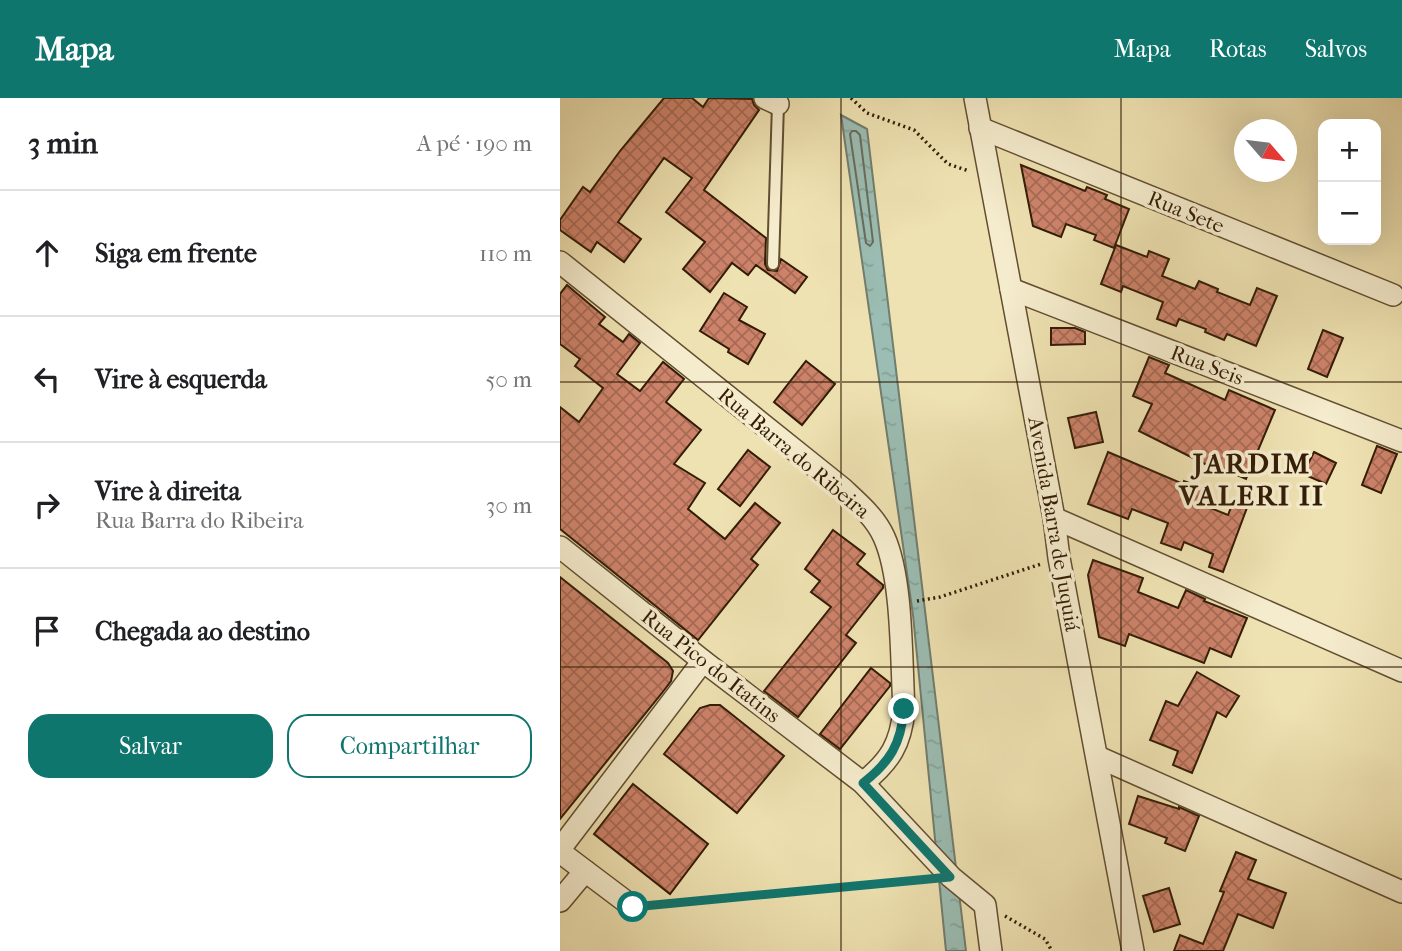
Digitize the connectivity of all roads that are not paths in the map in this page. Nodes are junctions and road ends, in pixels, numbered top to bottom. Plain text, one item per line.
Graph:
1 (975, 98) edge
2 (772, 101) edge
3 (980, 128) junction
4 (560, 262) edge
5 (773, 264) dead end
6 (1011, 289) junction
7 (1393, 295) dead end
8 (1402, 441) edge
9 (1054, 518) junction
10 (560, 547) edge
11 (704, 661) junction
12 (1402, 671) edge
13 (1098, 757) junction
14 (863, 783) junction
15 (560, 850) edge
16 (584, 872) junction
17 (1402, 892) edge
18 (560, 901) edge
19 (633, 907) road end
20 (991, 951) edge
21 (1133, 951) edge

1 - 3 street, Avenida Barra de Juquiá
2 - 5 lane
3 - 6 street, Avenida Barra de Juquiá
3 - 7 street, Rua Sete
4 - 14 street, Rua Barra do Ribeira
6 - 8 street, Rua Seis
6 - 9 street, Avenida Barra de Juquiá
9 - 12 street
9 - 13 street, Avenida Barra de Juquiá
10 - 11 street, Rua Pico do Itatins
11 - 14 street, Rua Pico do Itatins
11 - 15 street
13 - 17 street
13 - 21 street, Avenida Barra de Juquiá
14 - 20 street, Rua Pico do Itatins
15 - 16 street
16 - 18 street
16 - 19 street

